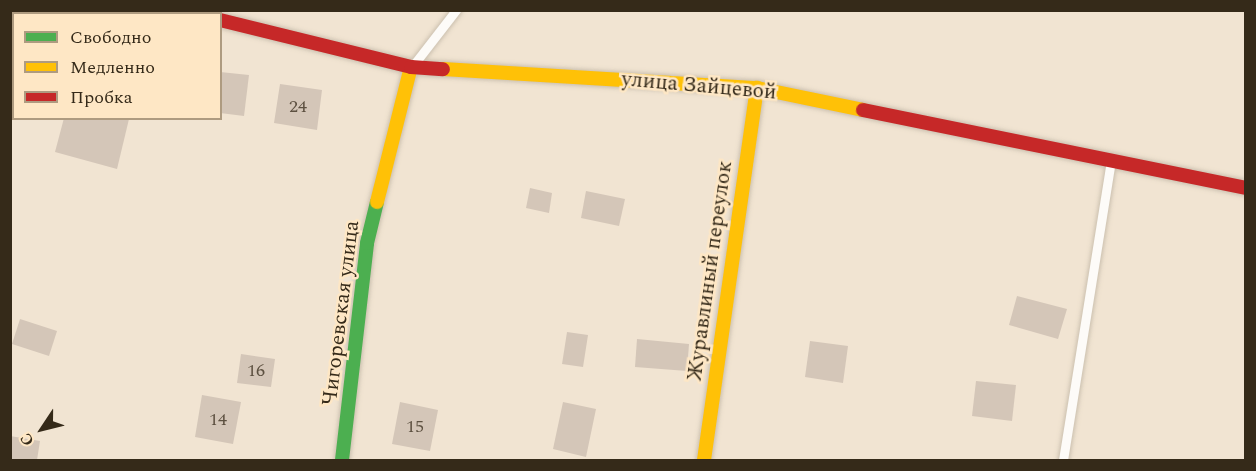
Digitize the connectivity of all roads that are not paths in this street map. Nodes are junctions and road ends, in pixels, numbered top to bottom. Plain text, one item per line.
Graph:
1 (456, 10) edge
2 (222, 20) edge
3 (411, 67) junction
4 (757, 88) junction
5 (1111, 160) junction
6 (1245, 188) edge
7 (342, 460) edge
8 (704, 460) edge
9 (1063, 460) edge

1 - 3 lane
2 - 3 street, улица Зайцевой
3 - 4 street, улица Зайцевой
3 - 7 street, Чигоревская улица
4 - 5 street, улица Зайцевой
4 - 8 street, Журавлиный переулок
5 - 6 street, улица Зайцевой
5 - 9 lane

